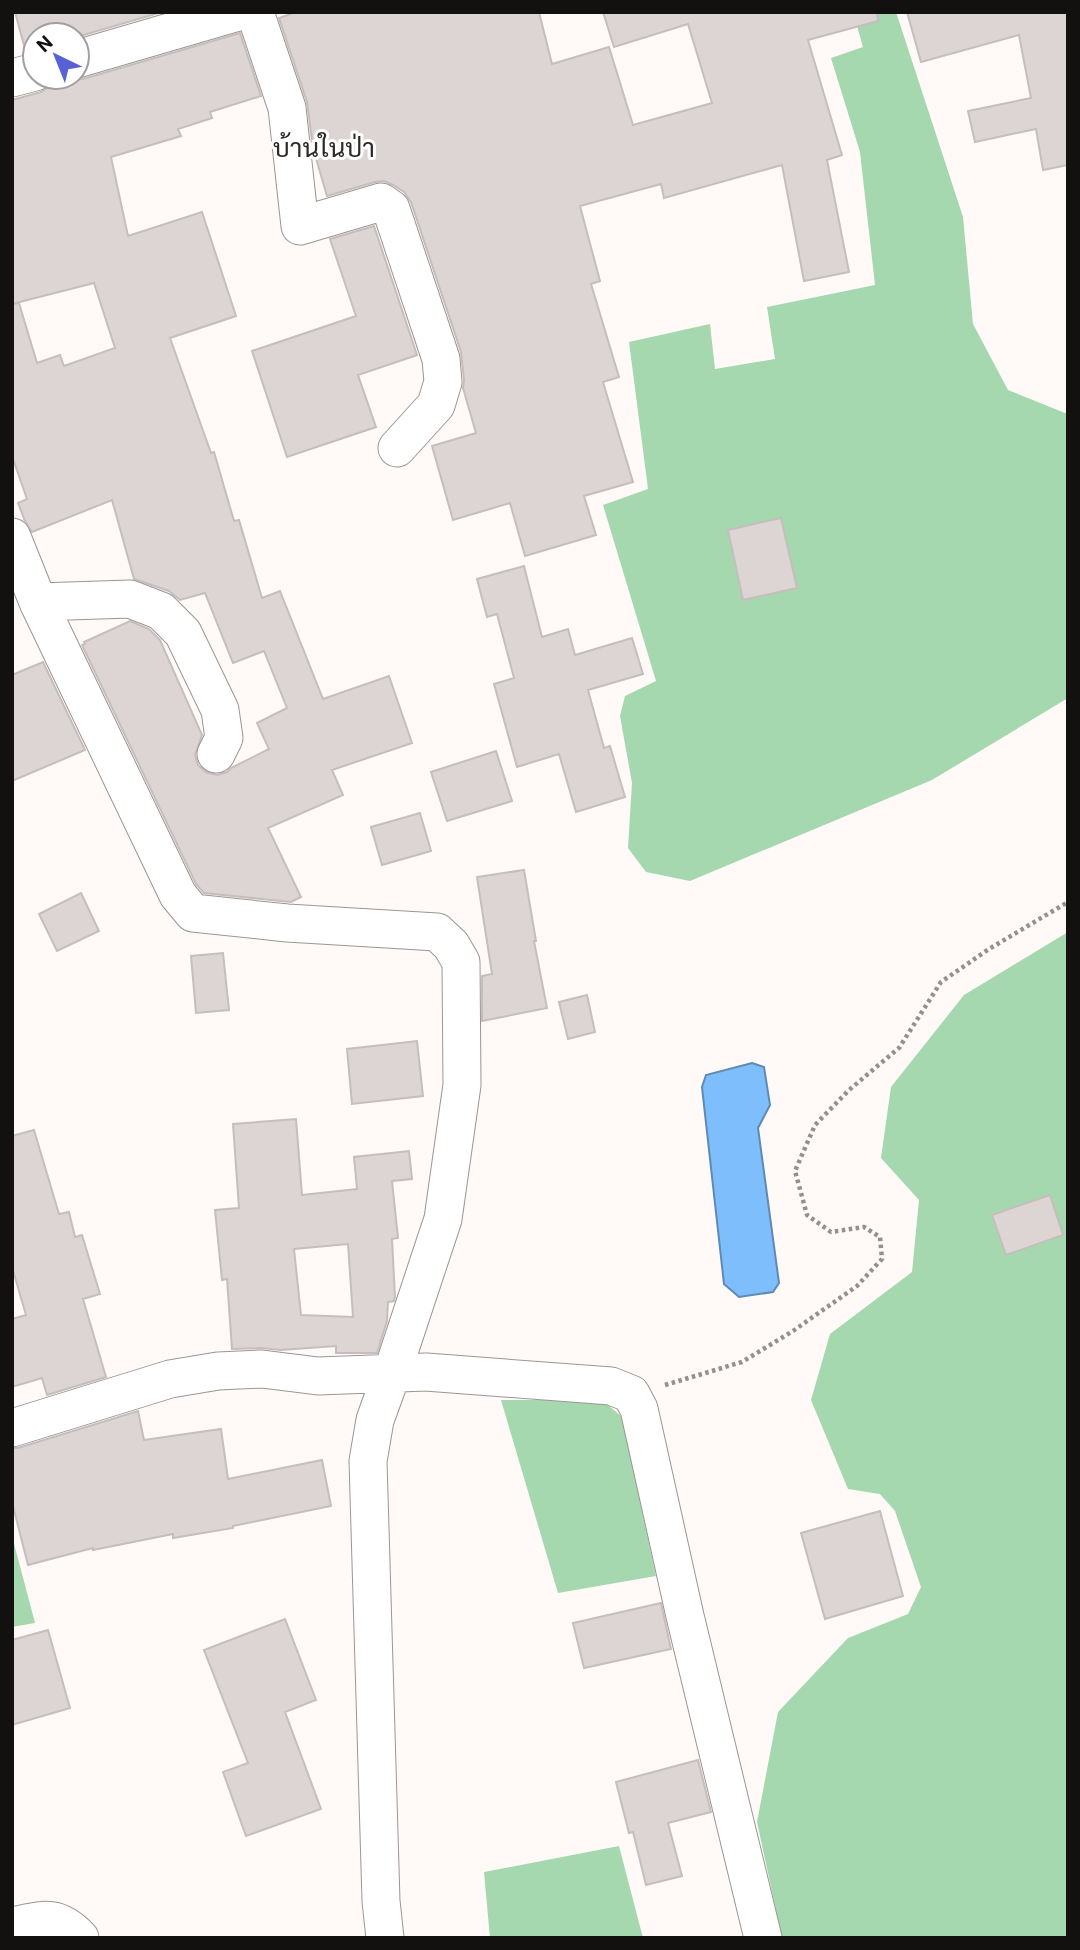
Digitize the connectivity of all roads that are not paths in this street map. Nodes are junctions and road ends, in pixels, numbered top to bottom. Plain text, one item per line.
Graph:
1 (238, 12) edge
2 (255, 12) edge
3 (91, 55) edge
4 (397, 448) dead end
5 (12, 537) edge
6 (38, 601) junction
7 (216, 754) dead end
8 (392, 1373) junction
9 (12, 1428) edge
10 (12, 1926) edge
11 (80, 1938) edge
12 (385, 1938) edge
13 (763, 1938) edge

1 - 3 street
2 - 4 street
5 - 6 street
6 - 7 street
6 - 8 street
8 - 9 street
8 - 12 street
8 - 13 street
10 - 11 street

